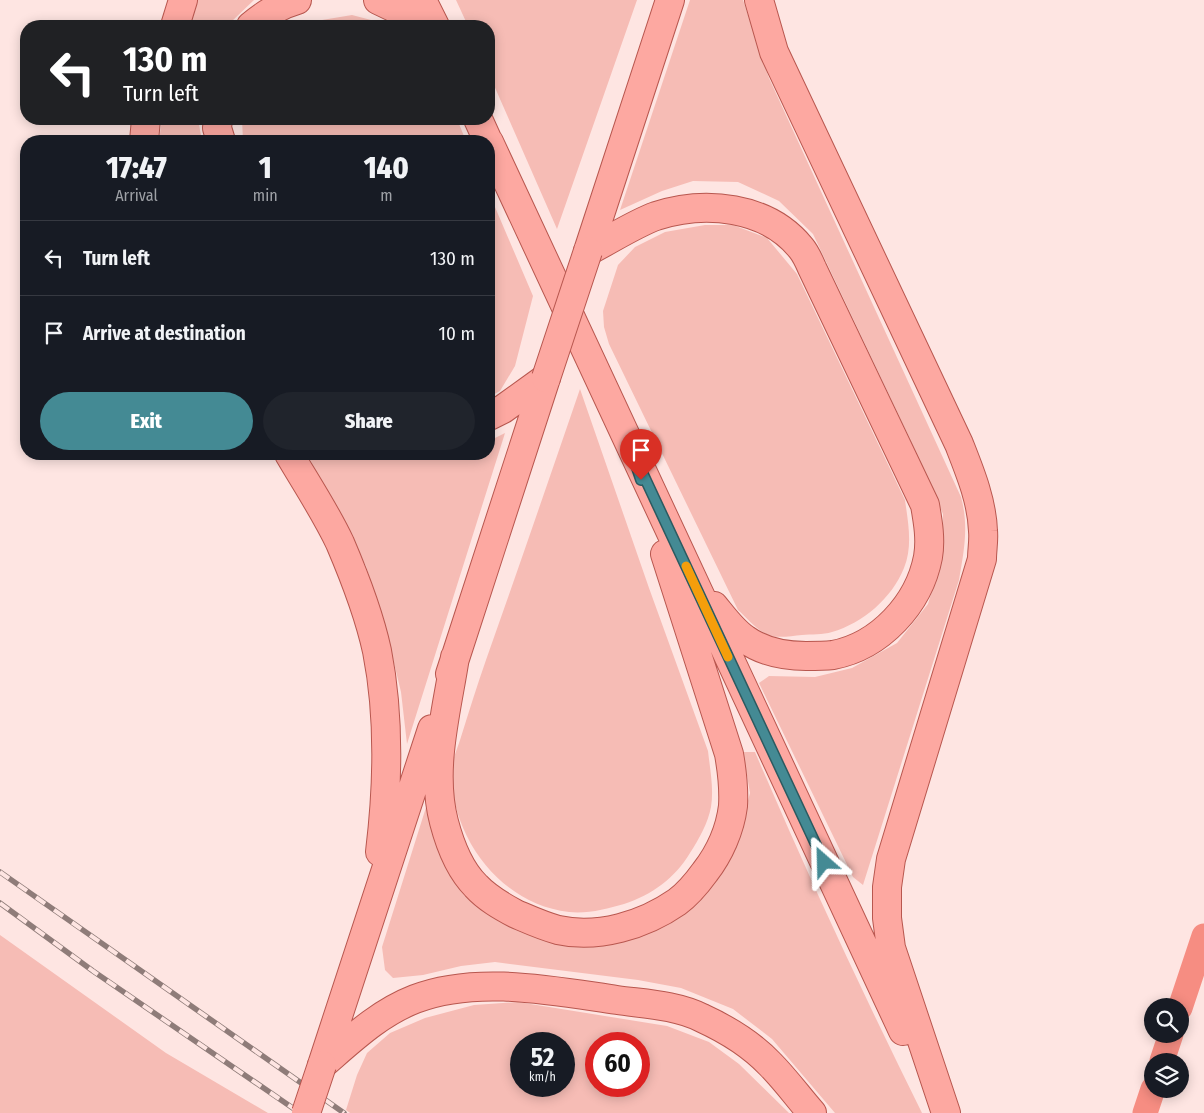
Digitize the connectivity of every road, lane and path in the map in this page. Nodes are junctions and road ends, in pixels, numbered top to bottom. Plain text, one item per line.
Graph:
1 (183, 0) edge
2 (297, 0) edge
3 (378, 0) edge
4 (422, 0) edge
5 (434, 0) edge
6 (666, 0) edge
7 (670, 0) edge
8 (759, 0) edge
9 (177, 20) edge
10 (258, 20) edge
11 (411, 20) edge
12 (432, 20) edge
13 (440, 20) edge
14 (654, 49) junction
15 (495, 155) edge
16 (588, 251) junction
17 (546, 378) junction
18 (495, 413) edge
19 (629, 444) junction
20 (293, 460) edge
21 (682, 557) junction
22 (455, 657) junction
23 (373, 908) junction
24 (322, 1065) junction
25 (306, 1113) edge
26 (812, 1113) edge
27 (941, 1113) edge
28 (946, 1113) edge

1 - 9 main road
2 - 10 main road
3 - 11 main road
4 - 12 main road
5 - 13 main road
6 - 14 main road
7 - 14 main road
8 - 28 main road
14 - 16 main road
15 - 19 main road
16 - 17 main road, bridge
16 - 21 main road
17 - 18 main road
17 - 22 main road
19 - 21 main road
19 - 22 main road
20 - 23 main road
21 - 27 main road
22 - 23 main road
23 - 24 main road
24 - 25 main road, bridge
24 - 26 main road

